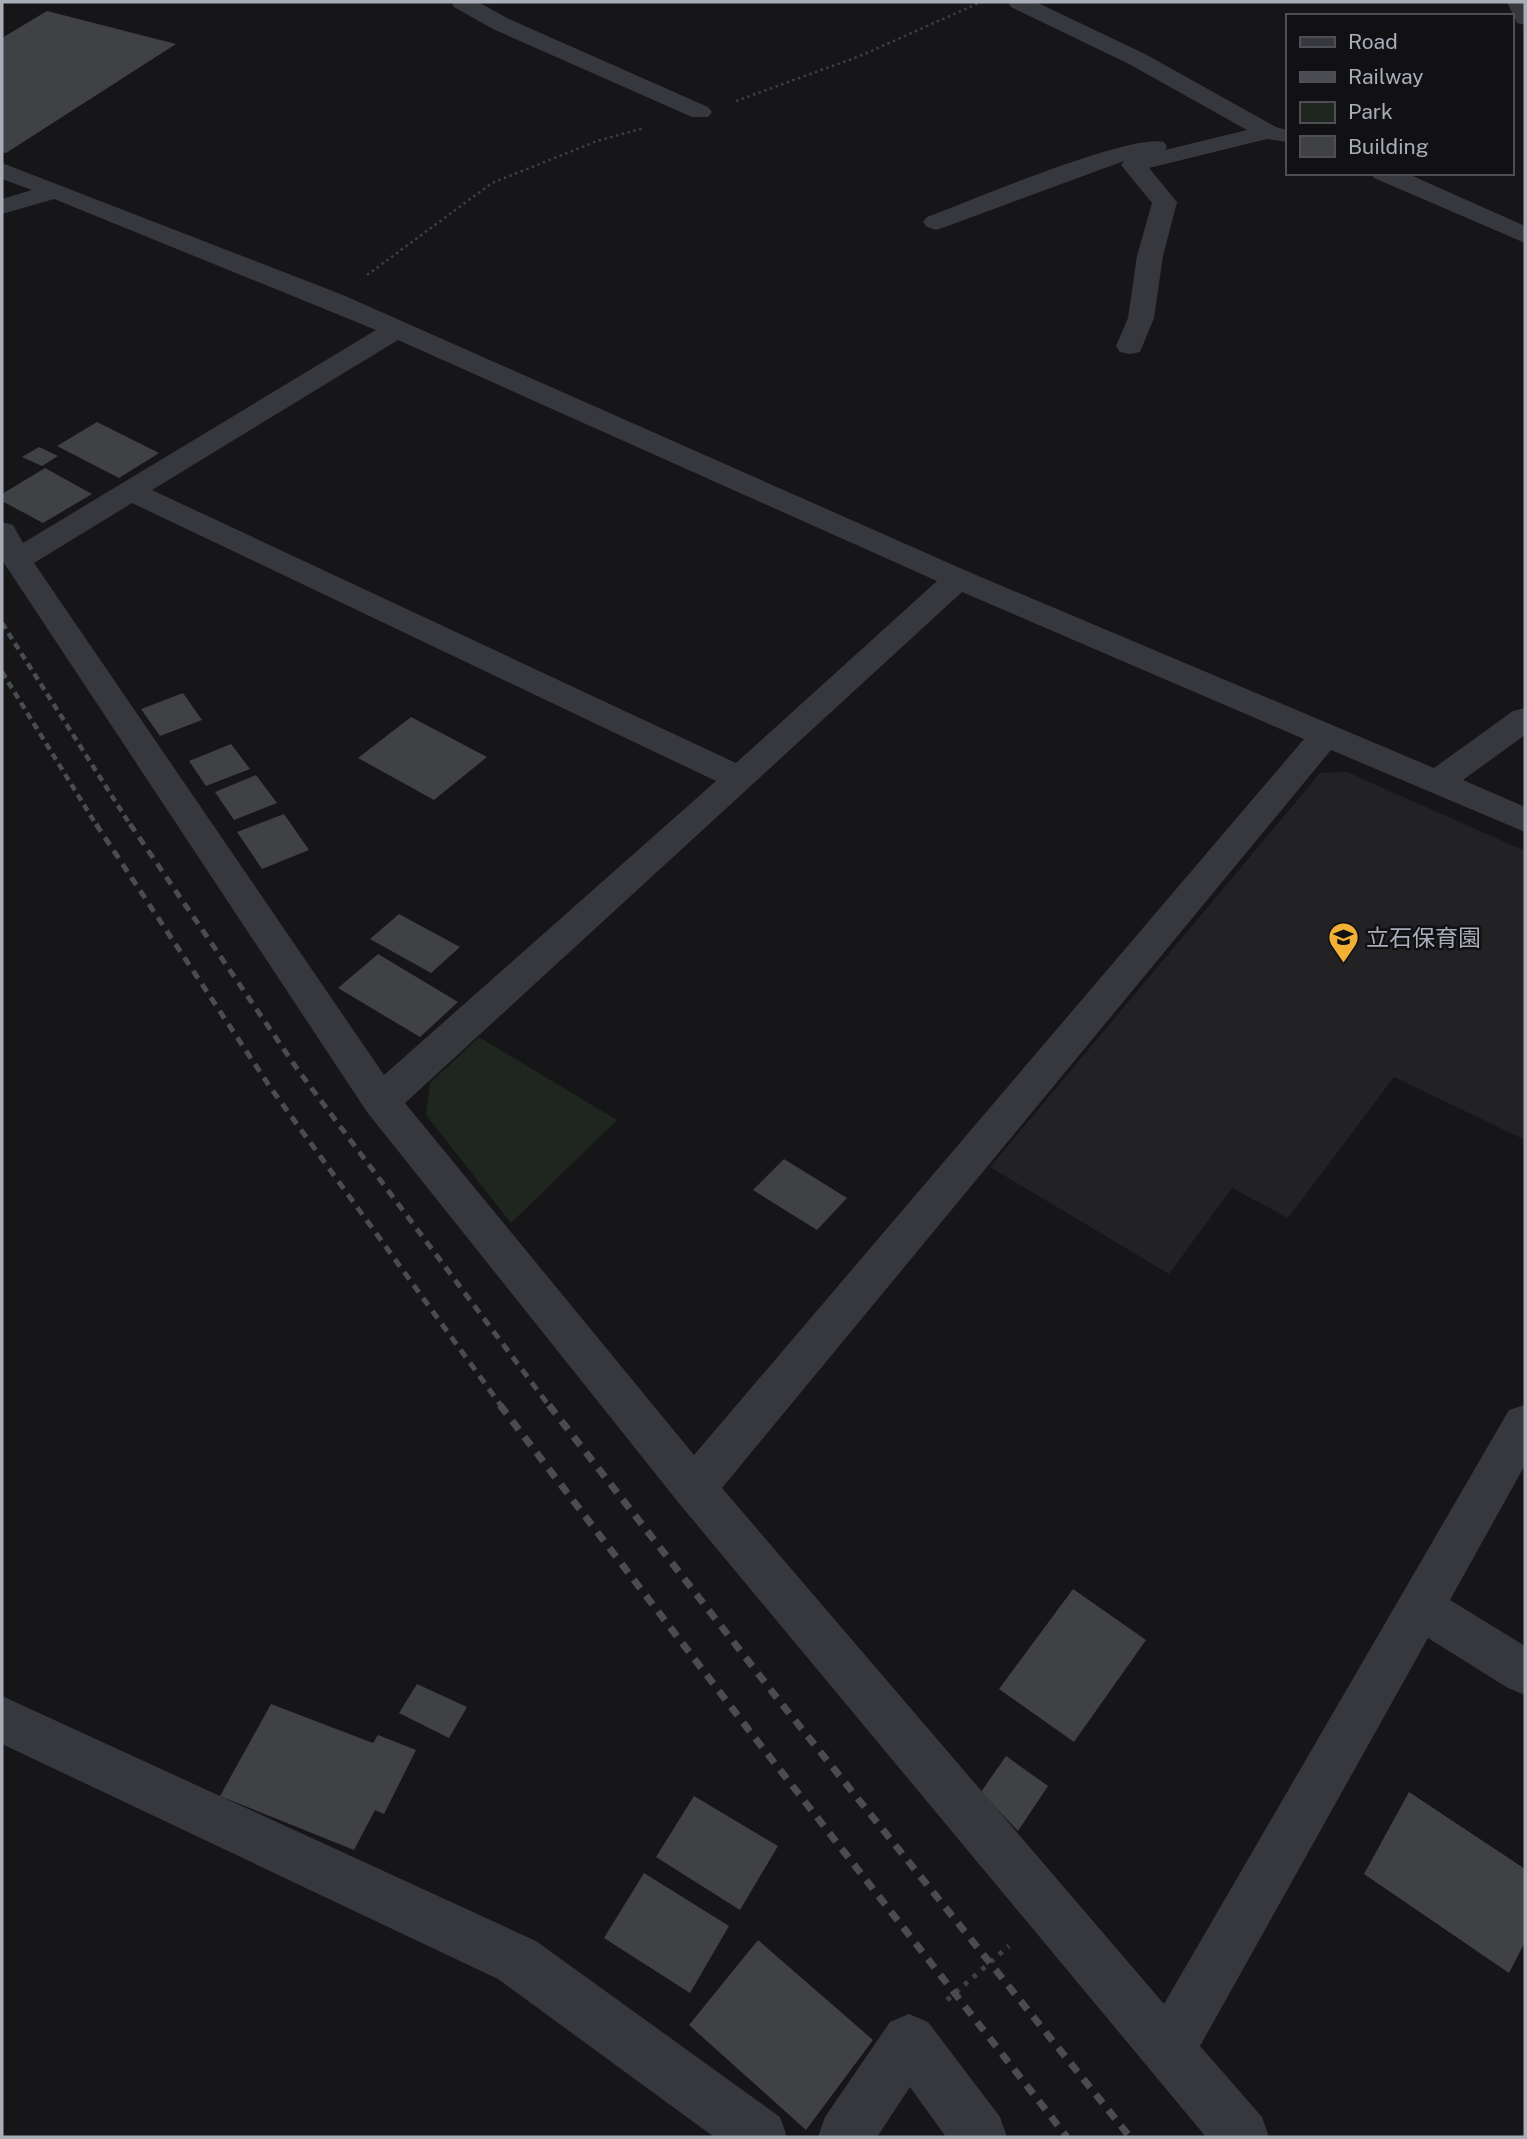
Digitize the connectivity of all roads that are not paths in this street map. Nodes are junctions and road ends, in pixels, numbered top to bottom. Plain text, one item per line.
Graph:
1 (463, 2) edge
2 (1019, 2) edge
3 (1518, 2) edge
4 (1525, 18) edge
5 (700, 112) road end
6 (1271, 132) edge
7 (2, 170) edge
8 (1388, 175) edge
9 (56, 191) junction
10 (2, 206) edge
11 (936, 222) dead end
12 (1525, 235) edge
13 (395, 330) junction
14 (1130, 346) dead end
15 (130, 491) junction
16 (10, 546) edge
17 (958, 579) junction
18 (1525, 719) edge
19 (1325, 735) junction
20 (740, 779) junction
21 (1438, 782) junction
22 (1525, 820) edge
23 (380, 1101) junction
24 (1525, 1424) edge
25 (694, 1488) junction
26 (1420, 1607) junction
27 (1525, 1672) edge
28 (2, 1719) edge
29 (1168, 2050) junction
30 (760, 2137) edge
31 (845, 2137) edge
32 (980, 2137) edge
33 (1242, 2137) edge

1 - 5 street
2 - 6 street
3 - 4 street
6 - 11 street
6 - 14 street
7 - 9 street
8 - 12 street
9 - 10 street
9 - 13 street
13 - 15 street
13 - 17 street
15 - 16 street
15 - 20 street
16 - 23 street
17 - 19 street
17 - 20 street
18 - 21 street
19 - 21 street
19 - 25 street
20 - 23 street
21 - 22 street
23 - 25 street
24 - 26 street
25 - 29 street
26 - 27 street
26 - 29 street
28 - 30 street
29 - 33 street
31 - 32 street

